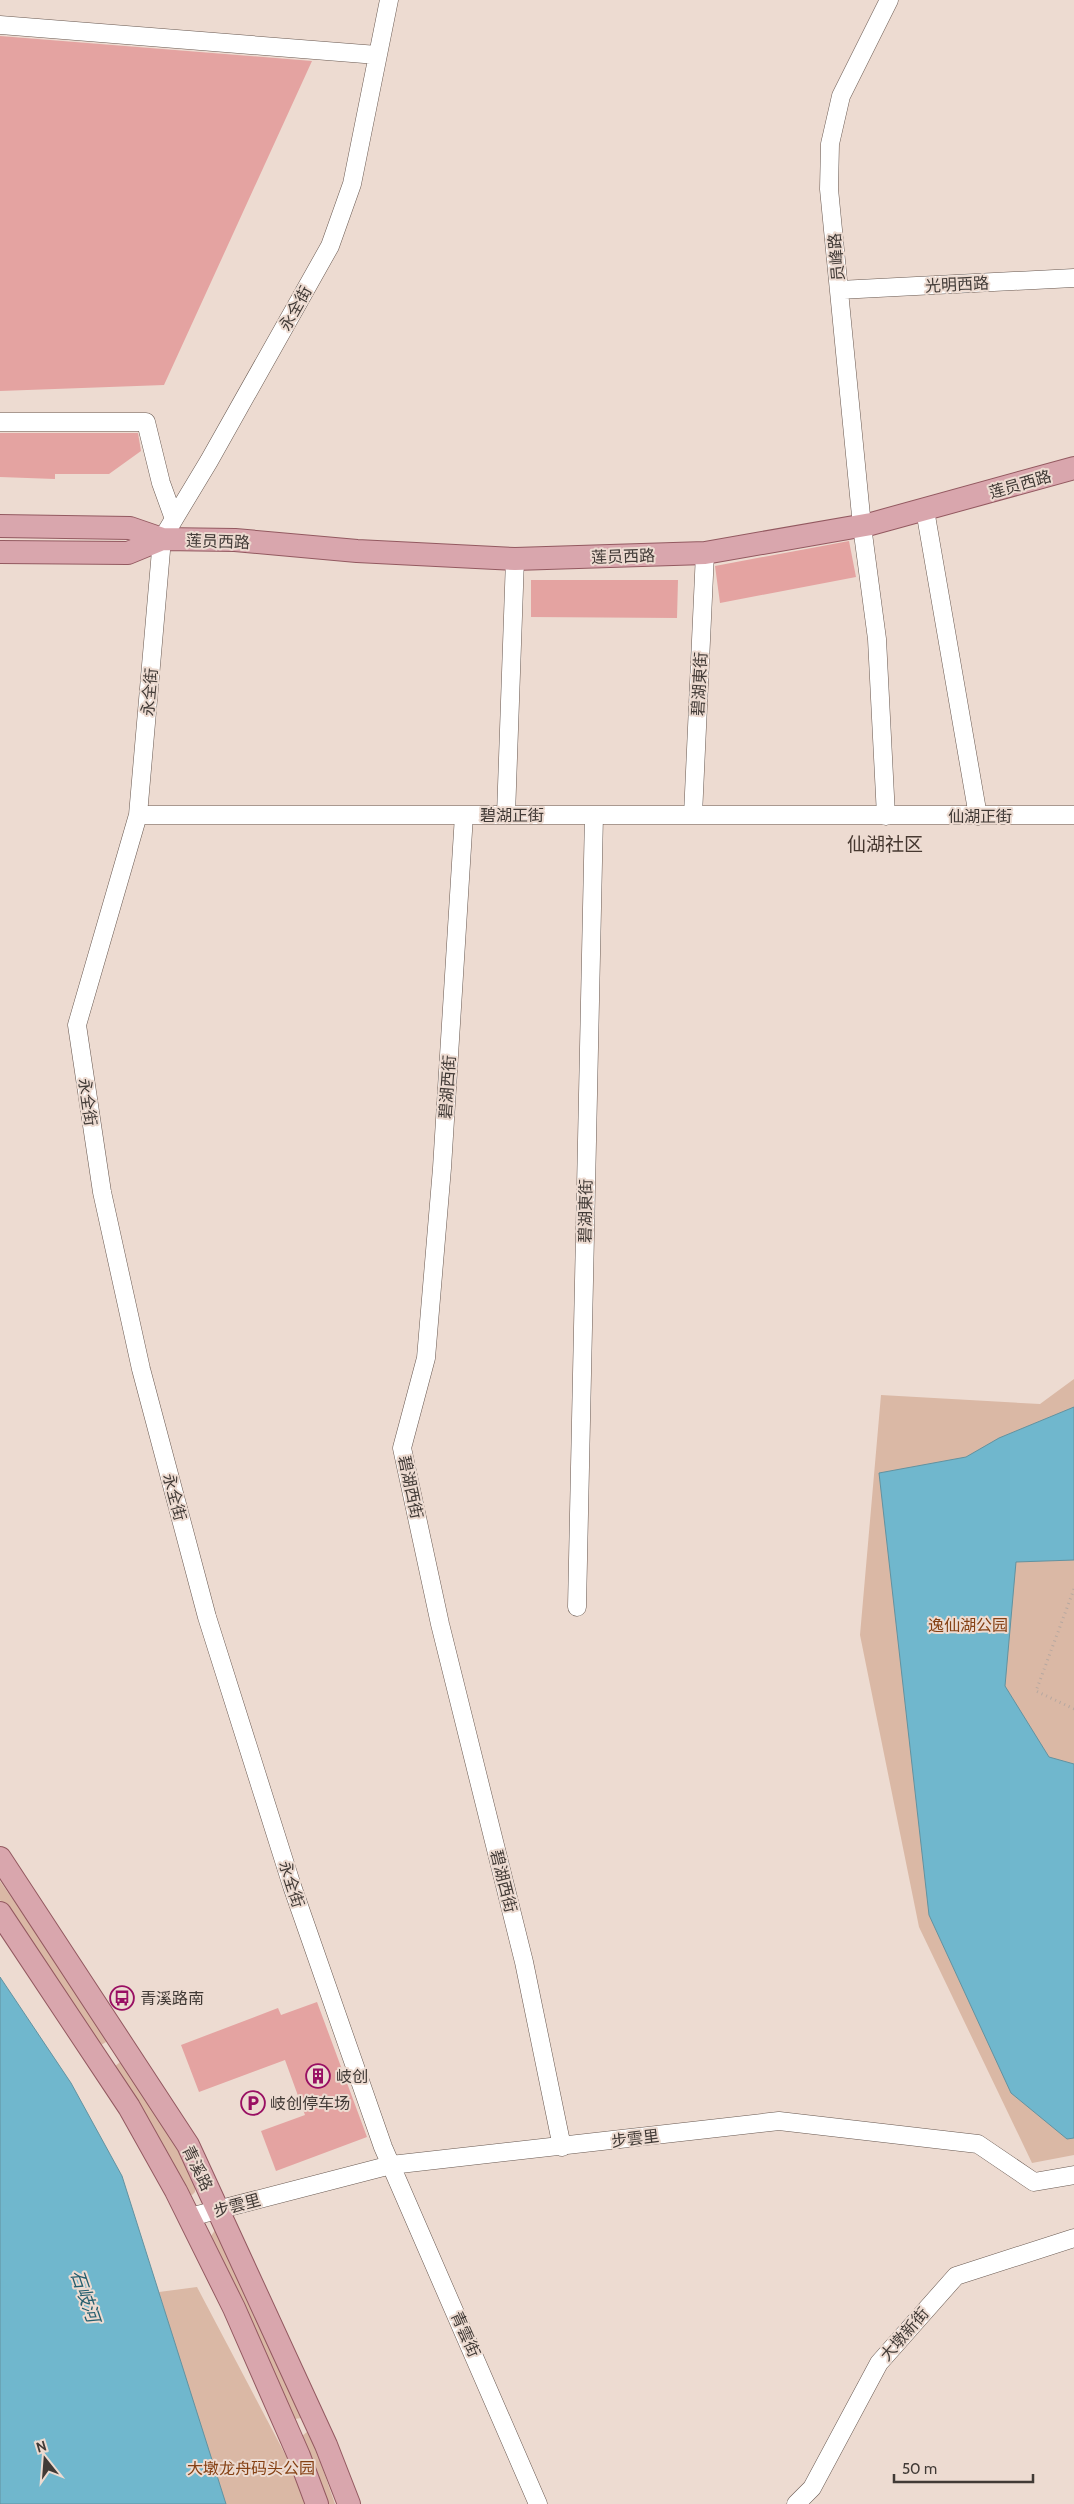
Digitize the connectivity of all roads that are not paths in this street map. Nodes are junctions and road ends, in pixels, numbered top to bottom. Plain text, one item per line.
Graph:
1 (389, 0) edge
2 (889, 0) edge
3 (0, 25) edge
4 (377, 55) junction
5 (1074, 278) edge
6 (839, 290) junction
7 (0, 422) edge
8 (1074, 468) edge
9 (925, 510) junction
10 (174, 519) junction
11 (0, 526) edge
12 (862, 526) junction
13 (162, 539) junction
14 (0, 552) edge
15 (705, 553) junction
16 (515, 559) junction
17 (506, 815) junction
18 (594, 815) junction
19 (693, 815) junction
20 (138, 816) junction
21 (464, 816) junction
22 (886, 816) junction
23 (978, 816) junction
24 (1074, 816) edge
25 (577, 1607) dead end
26 (0, 1858) edge
27 (0, 1913) edge
28 (122, 2042) junction
29 (97, 2059) junction
30 (562, 2147) junction
31 (391, 2165) junction
32 (1074, 2175) edge
33 (218, 2210) junction
34 (190, 2217) junction
35 (1074, 2238) edge
36 (319, 2429) junction
37 (291, 2437) junction
38 (317, 2504) edge
39 (350, 2504) edge
40 (538, 2504) edge
41 (796, 2504) edge

1 - 4 street, 永全街
2 - 6 street, 员峰路
3 - 4 street
4 - 10 street, 永全街
5 - 6 street, 光明西路
6 - 12 street, 员峰路
7 - 10 street
8 - 9 main road, 莲员西路
9 - 12 main road, 莲员西路
9 - 23 street
10 - 13 street, 永全街
11 - 13 main road, 莲员西路
12 - 15 main road, 莲员西路
12 - 22 street, 员峰路
13 - 14 main road, 莲员西路
13 - 16 main road, 莲员西路
13 - 20 street, 永全街
15 - 16 main road, 莲员西路
15 - 19 street, 碧湖東街
16 - 17 street
17 - 18 street, 碧湖正街
17 - 21 street, 碧湖正街
18 - 19 street, 碧湖正街
18 - 25 street, 碧湖東街
19 - 22 street, 碧湖正街
20 - 21 street, 碧湖正街
20 - 31 street, 永全街
21 - 30 street, 碧湖西街
22 - 23 street, 仙湖正街
23 - 24 street, 仙湖正街
26 - 28 main road, 青溪路
27 - 29 main road, 青溪路
28 - 29 main road
28 - 33 main road, 青溪路
29 - 34 main road, 青溪路
30 - 31 street, 步雲里
30 - 32 street, 步雲里
31 - 33 street, 步雲里
31 - 40 street, 青雲街
33 - 34 street, 步雲里
33 - 36 main road, 青溪路
34 - 37 main road, 青溪路
35 - 41 street, 大墩新街
36 - 37 main road
36 - 39 main road, 青溪路
37 - 38 main road, 青溪路

